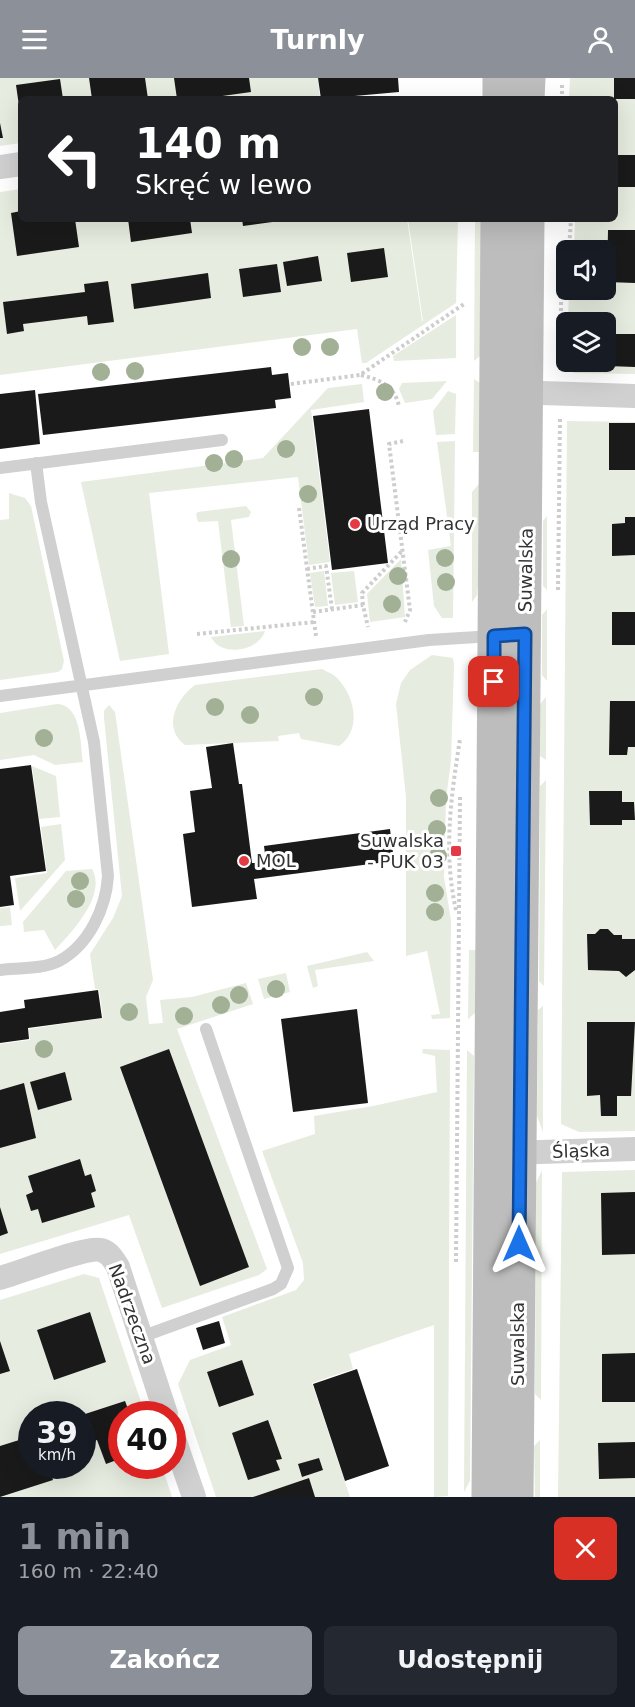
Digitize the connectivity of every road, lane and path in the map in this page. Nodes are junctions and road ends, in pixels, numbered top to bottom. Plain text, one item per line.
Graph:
1 (499, 78) edge
2 (562, 78) edge
3 (517, 94) edge
4 (562, 96) edge
5 (18, 165) edge
6 (0, 167) edge
7 (497, 222) edge
8 (528, 222) edge
9 (571, 222) edge
10 (570, 240) edge
11 (464, 303) dead end
12 (360, 375) junction
13 (291, 384) dead end
14 (495, 392) junction
15 (528, 393) junction
16 (635, 396) edge
17 (399, 406) dead end
18 (222, 440) dead end
19 (403, 441) dead end
20 (36, 463) junction
21 (0, 468) edge
22 (299, 508) dead end
23 (403, 550) junction
24 (307, 569) junction
25 (363, 604) junction
26 (333, 609) junction
27 (313, 612) junction
28 (314, 622) junction
29 (395, 623) dead end
30 (376, 626) dead end
31 (197, 634) dead end
32 (509, 635) junction
33 (316, 637) dead end
34 (82, 684) junction
35 (0, 696) edge
36 (457, 918) junction
37 (0, 970) edge
38 (206, 1029) dead end
39 (635, 1149) edge
40 (505, 1153) junction
41 (456, 1271) dead end
42 (0, 1278) edge
43 (141, 1337) junction
44 (162, 1401) edge
45 (186, 1474) edge
46 (194, 1497) edge
47 (488, 1497) edge
48 (517, 1497) edge

1 - 3 street
2 - 4 path
5 - 6 street
7 - 14 street, Suwalska
8 - 15 street, Suwalska
9 - 10 path
11 - 12 path
12 - 13 path
12 - 17 path
14 - 15 street
14 - 32 street, Suwalska
15 - 16 street
15 - 32 street, Suwalska
18 - 20 lane
19 - 23 path
20 - 21 lane
20 - 34 lane
22 - 24 path
23 - 25 path
23 - 29 path
24 - 26 path
24 - 27 path
25 - 26 path
25 - 30 path
26 - 27 path
27 - 28 path
28 - 31 path
28 - 33 path
32 - 34 lane
32 - 40 street, Suwalska
34 - 35 lane
34 - 37 lane
36 - 36 path
36 - 41 path
38 - 43 lane
39 - 40 street, Śląska
40 - 47 street, Suwalska
40 - 48 street, Suwalska
42 - 43 street, Nadrzeczna
43 - 44 street, Nadrzeczna
45 - 46 street

